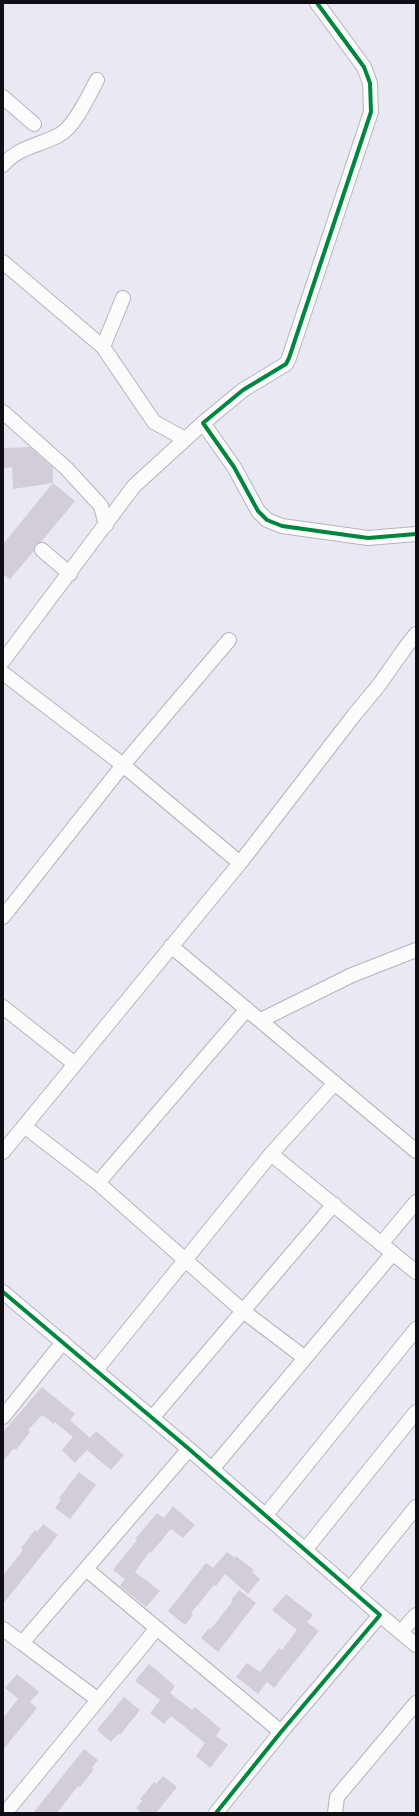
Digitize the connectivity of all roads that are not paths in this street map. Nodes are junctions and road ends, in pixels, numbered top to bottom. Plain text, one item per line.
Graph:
1 (317, 3) edge
2 (97, 80) dead end
3 (3, 97) edge
4 (34, 124) dead end
5 (3, 165) edge
6 (3, 262) edge
7 (123, 298) dead end
8 (103, 347) junction
9 (3, 412) edge
10 (203, 423) junction
11 (185, 440) junction
12 (106, 525) junction
13 (416, 534) edge
14 (42, 550) dead end
15 (70, 574) junction
16 (416, 634) edge
17 (229, 640) dead end
18 (5, 652) edge
19 (3, 673) edge
20 (123, 765) junction
21 (240, 863) junction
22 (3, 918) edge
23 (171, 946) junction
24 (416, 950) edge
25 (3, 1007) edge
26 (247, 1009) junction
27 (261, 1020) junction
28 (75, 1064) junction
29 (335, 1083) junction
30 (24, 1126) junction
31 (416, 1151) edge
32 (3, 1152) edge
33 (271, 1154) junction
34 (98, 1183) junction
35 (416, 1202) edge
36 (334, 1204) junction
37 (382, 1244) junction
38 (393, 1253) junction
39 (186, 1260) junction
40 (416, 1272) edge
41 (3, 1292) edge
42 (243, 1311) junction
43 (416, 1329) edge
44 (63, 1342) junction
45 (305, 1358) junction
46 (96, 1370) junction
47 (416, 1412) edge
48 (3, 1417) edge
49 (152, 1418) junction
50 (189, 1449) junction
51 (212, 1469) junction
52 (416, 1507) edge
53 (265, 1516) junction
54 (305, 1550) junction
55 (86, 1569) junction
56 (350, 1589) junction
57 (380, 1615) junction
58 (416, 1615) edge
59 (157, 1628) junction
60 (3, 1629) edge
61 (401, 1632) junction
62 (22, 1643) junction
63 (416, 1645) edge
64 (97, 1699) junction
65 (416, 1702) edge
66 (280, 1732) junction
67 (5, 1811) edge
68 (216, 1813) edge
69 (335, 1813) edge

1 - 10 street
2 - 5 street
3 - 4 street
6 - 8 street
7 - 8 street
8 - 11 street
9 - 12 street
10 - 11 street
10 - 13 street
11 - 12 street
12 - 15 street
14 - 15 street
15 - 18 street
16 - 21 street
17 - 20 street
19 - 20 street
20 - 21 street
20 - 22 street
21 - 23 street
23 - 26 street
23 - 28 street
24 - 27 street
25 - 28 street
26 - 27 street
26 - 34 street
27 - 29 street
28 - 30 street
29 - 31 street
29 - 33 street
30 - 32 street
30 - 34 street
33 - 36 street
33 - 39 street
34 - 39 street
35 - 37 street
36 - 37 street
36 - 42 street
37 - 38 street
38 - 40 street
38 - 45 street
39 - 42 street
39 - 46 street
41 - 44 street
42 - 45 street
42 - 49 street
43 - 53 street
44 - 46 street
44 - 48 street
45 - 51 street
46 - 49 street
47 - 54 street
49 - 50 street
50 - 51 street
50 - 55 street
51 - 53 street
52 - 56 street
53 - 54 street
54 - 56 street
55 - 59 street
55 - 62 street
56 - 57 street
57 - 61 street
57 - 66 street
58 - 61 street
59 - 64 street
59 - 66 street
60 - 62 street
61 - 63 street
62 - 64 street
64 - 67 street
65 - 69 street
66 - 68 street

